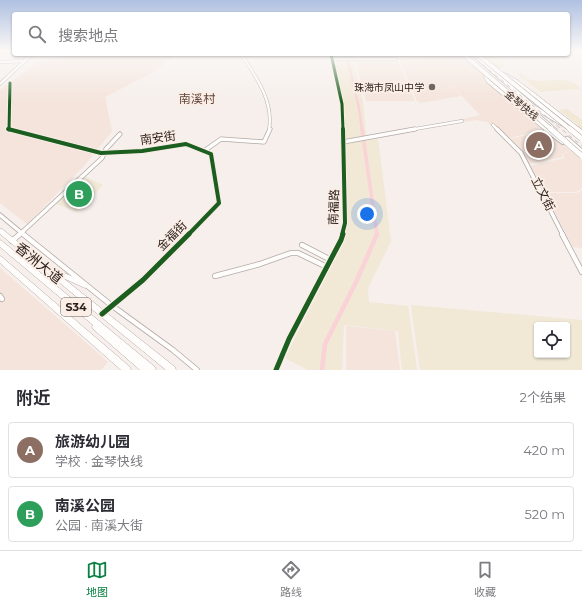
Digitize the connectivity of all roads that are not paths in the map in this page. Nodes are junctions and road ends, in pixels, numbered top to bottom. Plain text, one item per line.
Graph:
1 (18, 67) edge
2 (250, 67) edge
3 (334, 67) edge
4 (479, 67) edge
5 (488, 67) edge
6 (491, 67) edge
7 (494, 67) edge
8 (483, 68) joint
9 (10, 83) dead end
10 (0, 84) edge
11 (462, 121) dead end
12 (493, 125) dead end
13 (582, 133) edge
14 (120, 134) dead end
15 (582, 138) edge
16 (343, 142) junction
17 (574, 149) junction
18 (204, 151) junction
19 (105, 152) junction
20 (582, 152) edge
21 (211, 154) joint
22 (582, 156) edge
23 (0, 215) edge
24 (0, 231) edge
25 (22, 233) junction
26 (12, 241) junction
27 (0, 244) edge
28 (302, 246) dead end
29 (0, 247) edge
30 (0, 259) edge
31 (331, 260) junction
32 (43, 266) junction
33 (327, 267) junction
34 (582, 272) edge
35 (215, 276) dead end
36 (85, 284) junction
37 (111, 305) junction
38 (102, 314) junction
39 (127, 370) edge
40 (146, 370) edge
41 (152, 370) edge
42 (172, 370) edge
43 (197, 370) edge
44 (276, 370) edge

1 - 10 street
2 - 18 street
3 - 16 street, 南福路
4 - 17 highway, 金琴快线, bridge
5 - 15 main road
6 - 13 main road, bridge
7 - 15 highway, 金琴快线, bridge
8 - 17 main road, bridge
8 - 20 main road
9 - 19 street, 南安街
11 - 16 street
12 - 34 street, 立文街
14 - 19 street
16 - 31 street, 南福路
17 - 22 highway, 金琴快线, bridge
18 - 19 street, 南安街
18 - 21 street, 南安街
19 - 25 street
21 - 37 street, 金福街
23 - 25 street
24 - 26 highway, 香洲大道
25 - 26 street
25 - 36 street
26 - 32 highway, 香洲大道
27 - 41 highway, S34
28 - 31 street
29 - 40 highway, 香洲大道
30 - 39 highway, S34
31 - 33 street, 南福路
32 - 36 highway
32 - 38 highway, 香洲大道
33 - 35 street
33 - 44 street, 南福路
36 - 37 street
37 - 38 street, 金福街
37 - 43 street
38 - 42 highway, 香洲大道

